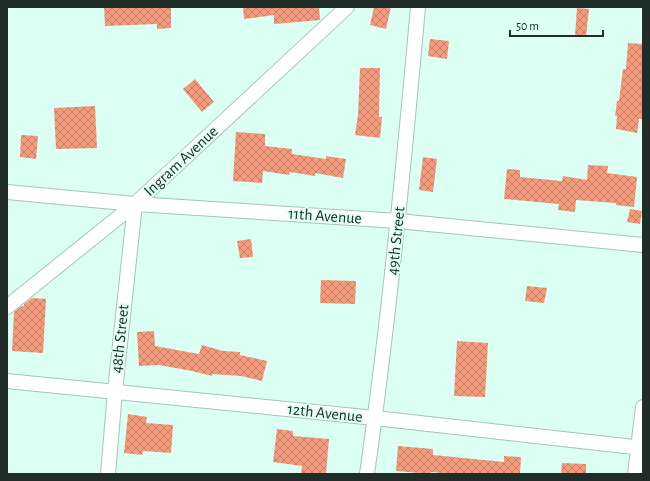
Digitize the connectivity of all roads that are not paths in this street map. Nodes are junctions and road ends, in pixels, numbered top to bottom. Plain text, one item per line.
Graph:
1 (347, 7) edge
2 (418, 7) edge
3 (7, 192) edge
4 (135, 204) junction
5 (398, 221) junction
6 (643, 245) edge
7 (7, 307) edge
8 (7, 381) edge
9 (115, 391) junction
10 (643, 407) edge
11 (375, 418) junction
12 (641, 448) edge
13 (108, 474) edge
14 (368, 474) edge
15 (635, 474) edge

1 - 4 street, Ingram Avenue
2 - 5 street, 49th Street
3 - 4 street, 11th Avenue
4 - 5 street, 11th Avenue
4 - 7 street, Ingram Avenue
4 - 9 street, 48th Street
5 - 6 street, 11th Avenue
5 - 11 street, 49th Street
8 - 9 street, 12th Avenue
9 - 11 street, 12th Avenue
9 - 13 street, 48th Street
10 - 12 street
11 - 12 street, 12th Avenue
11 - 14 street, 49th Street
12 - 15 street

